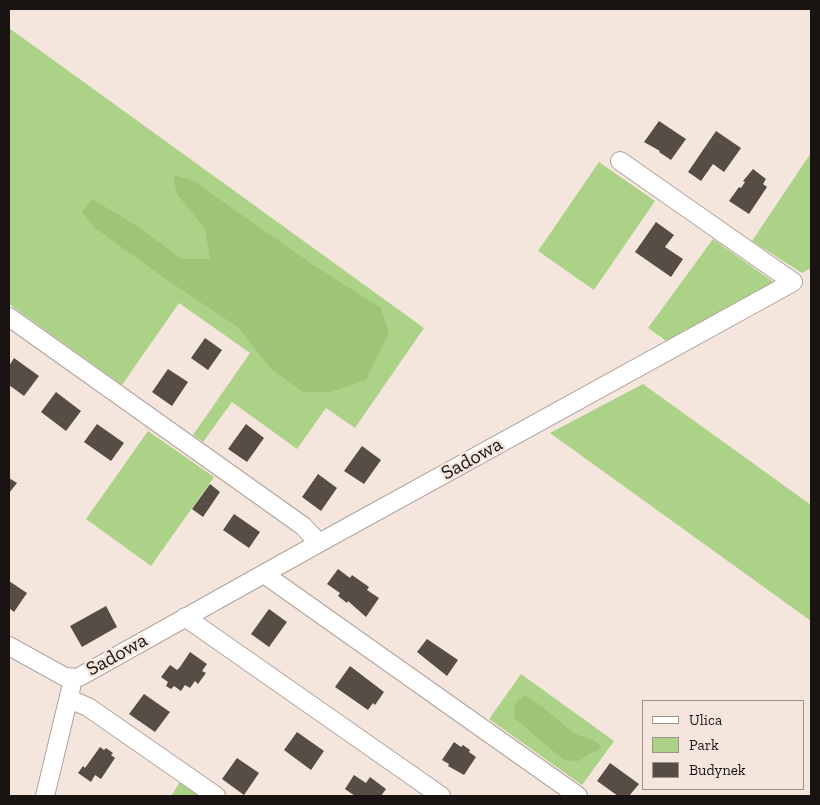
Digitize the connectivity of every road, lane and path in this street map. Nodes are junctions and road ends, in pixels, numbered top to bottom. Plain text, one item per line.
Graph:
1 (620, 161) dead end
2 (9, 317) edge
3 (319, 543) junction
4 (264, 574) junction
5 (186, 617) junction
6 (9, 646) edge
7 (71, 678) junction
8 (68, 699) junction
9 (45, 796) edge
10 (216, 796) edge
11 (441, 796) edge
12 (578, 796) edge

1 - 3 street, Sadowa
2 - 3 street
3 - 4 street, Sadowa
4 - 5 street, Sadowa
4 - 12 street
5 - 7 street, Sadowa
5 - 11 street
6 - 7 street
7 - 8 street, Sadowa
8 - 9 street, Sadowa
8 - 10 street

